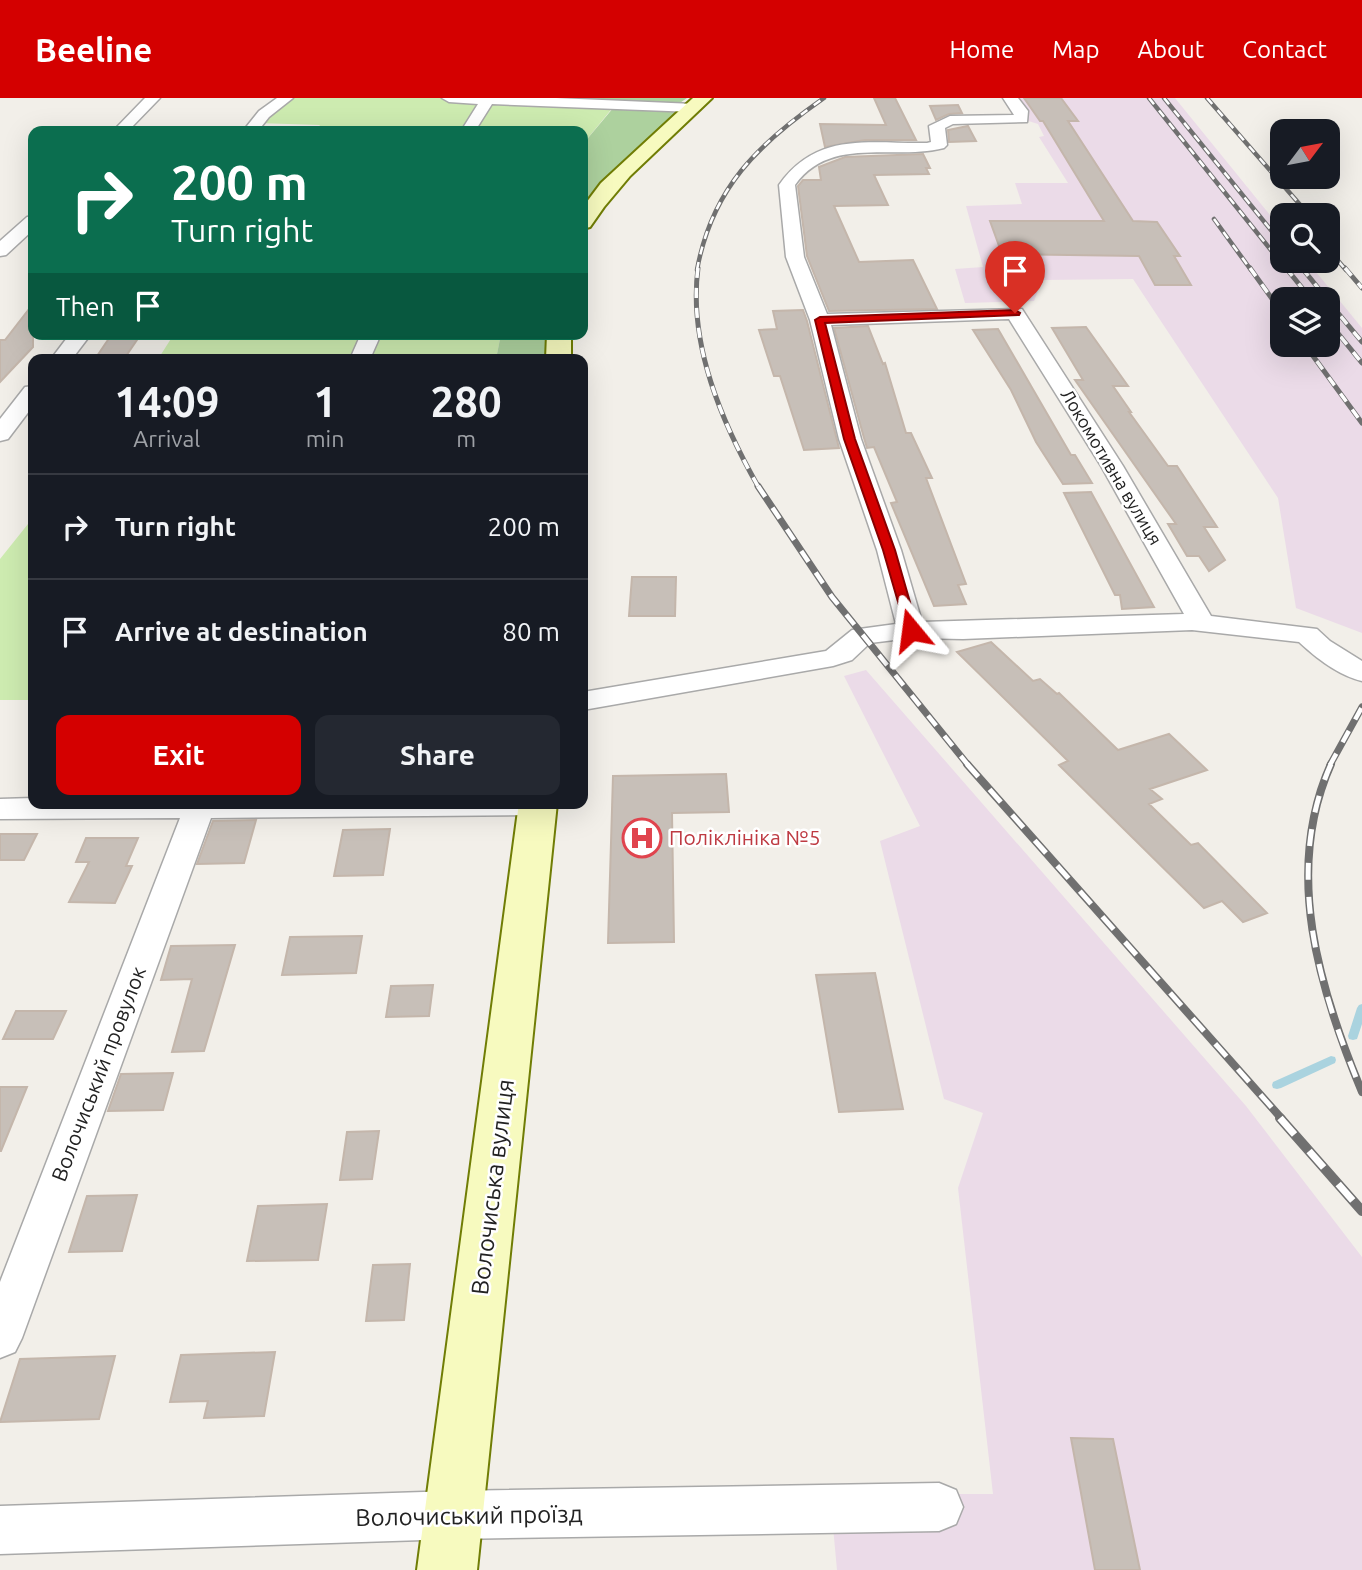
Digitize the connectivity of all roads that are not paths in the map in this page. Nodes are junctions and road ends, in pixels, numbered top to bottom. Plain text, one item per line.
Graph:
1 (153, 98) edge
2 (286, 98) edge
3 (449, 98) edge
4 (1010, 98) edge
5 (486, 100) edge
6 (699, 103) edge
7 (125, 126) edge
8 (254, 126) edge
9 (471, 126) edge
10 (588, 215) edge
11 (28, 226) edge
12 (0, 251) edge
13 (820, 320) junction
14 (76, 340) edge
15 (65, 354) edge
16 (28, 398) edge
17 (0, 434) edge
18 (1202, 623) junction
19 (911, 630) junction
20 (1362, 674) edge
21 (588, 700) edge
22 (0, 809) edge
23 (199, 809) joint
24 (537, 809) edge
25 (0, 1338) edge
26 (939, 1507) dead end
27 (454, 1515) junction
28 (0, 1530) edge
29 (447, 1570) edge

1 - 7 street
2 - 8 street
3 - 5 street
4 - 13 street
5 - 6 street
5 - 9 street
6 - 10 main road
11 - 12 street
13 - 18 street, Локомотивна вулиця
13 - 19 street
14 - 15 street
16 - 17 street
18 - 19 street
18 - 20 street
19 - 21 street
22 - 23 street
23 - 25 street, Волочиський провулок
24 - 27 main road, Волочиська вулиця
26 - 27 street, Волочиський проїзд
27 - 28 street, Волочиський проїзд
27 - 29 main road, Волочиська вулиця

